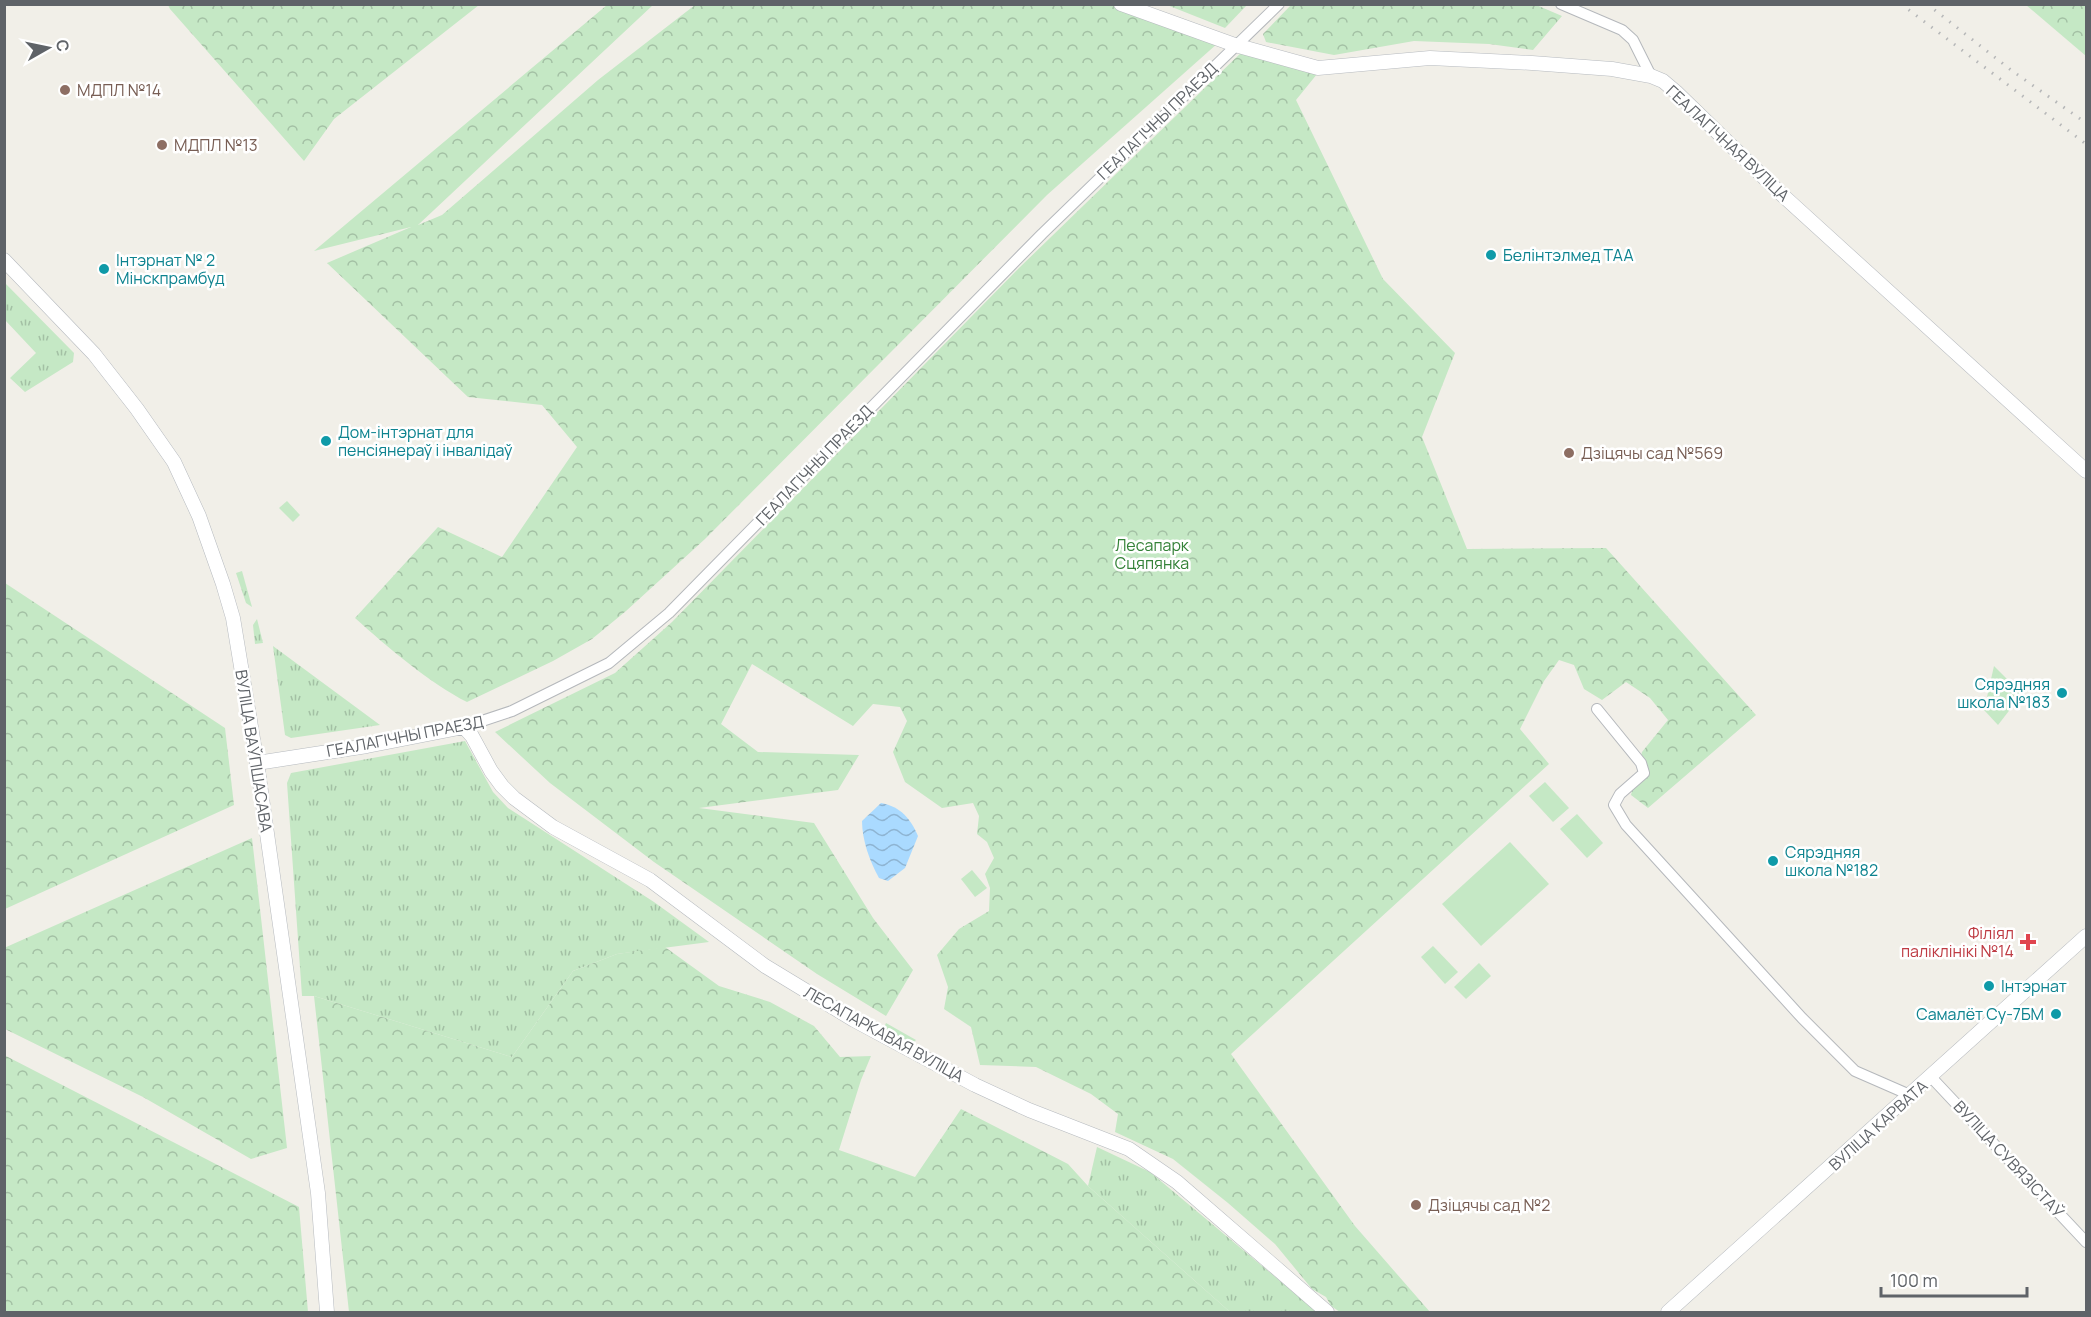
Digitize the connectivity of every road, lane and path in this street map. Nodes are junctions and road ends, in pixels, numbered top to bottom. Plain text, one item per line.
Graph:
1 (1121, 4) edge
2 (1279, 4) edge
3 (1561, 4) edge
4 (1235, 45) junction
5 (1651, 76) junction
6 (4, 260) edge
7 (2086, 471) edge
8 (1597, 709) dead end
9 (464, 727) junction
10 (257, 763) junction
11 (2086, 936) edge
12 (1930, 1077) junction
13 (1910, 1095) junction
14 (2086, 1242) edge
15 (327, 1312) edge
16 (1327, 1312) edge
17 (1668, 1312) edge

1 - 4 street, ГЕАЛАГІЧНАЯ ВУЛІЦА
2 - 4 street, ГЕАЛАГІЧНЫ ПРАЕЗД
3 - 5 street
4 - 5 street, ГЕАЛАГІЧНАЯ ВУЛІЦА
4 - 9 street, ГЕАЛАГІЧНЫ ПРАЕЗД
5 - 7 street, ГЕАЛАГІЧНАЯ ВУЛІЦА
6 - 10 street, ВУЛІЦА ВАЎПШАСАВА
8 - 13 street
9 - 10 street, ГЕАЛАГІЧНЫ ПРАЕЗД
9 - 16 street, ЛЕСАПАРКАВАЯ ВУЛІЦА
10 - 15 street, ВУЛІЦА ВАЎПШАСАВА
11 - 12 street, ВУЛІЦА КАРВАТА
12 - 13 street, ВУЛІЦА КАРВАТА
12 - 14 street, ВУЛІЦА СУВЯЗІСТАЎ
13 - 17 street, ВУЛІЦА КАРВАТА

